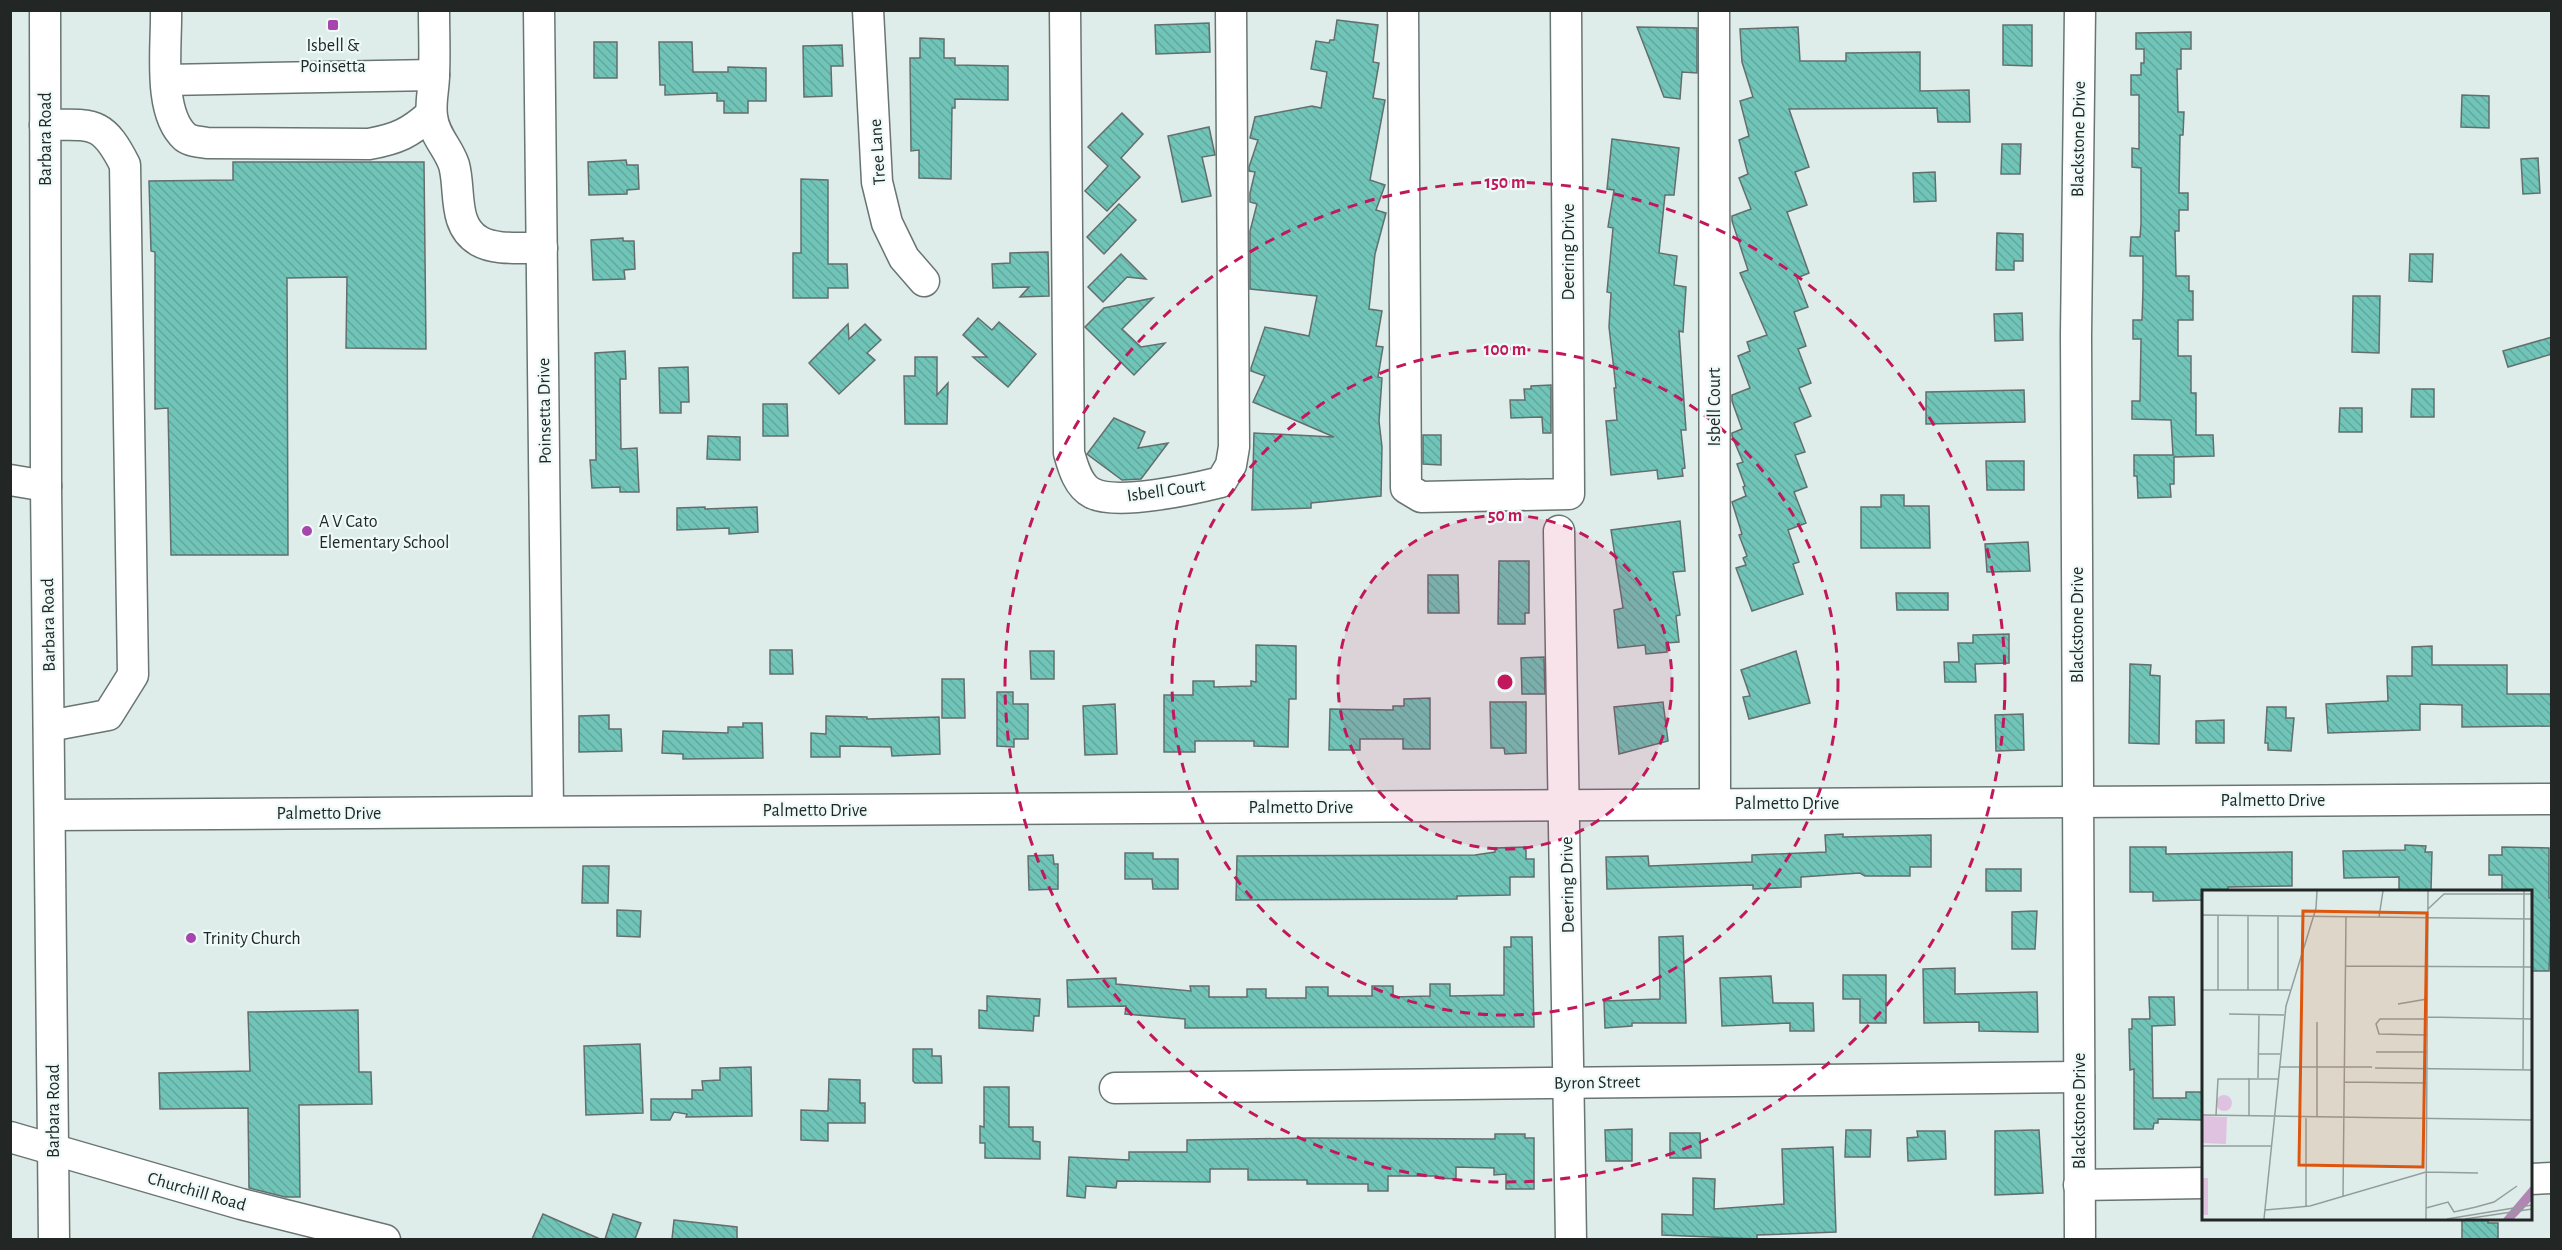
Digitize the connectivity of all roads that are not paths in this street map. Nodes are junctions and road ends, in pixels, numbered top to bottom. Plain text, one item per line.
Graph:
1 (45, 10) edge
2 (166, 10) edge
3 (434, 10) edge
4 (540, 10) edge
5 (868, 10) edge
6 (1065, 10) edge
7 (1232, 10) edge
8 (1403, 10) edge
9 (1566, 10) edge
10 (1714, 10) edge
11 (2080, 10) edge
12 (434, 75) junction
13 (167, 80) junction
14 (431, 114) junction
15 (45, 126) junction
16 (542, 248) junction
17 (924, 281) dead end
18 (10, 480) edge
19 (46, 486) junction
20 (1559, 531) dead end
21 (49, 726) junction
22 (2552, 799) edge
23 (2078, 802) junction
24 (1715, 804) junction
25 (1566, 805) junction
26 (548, 812) junction
27 (50, 814) junction
28 (2079, 1077) junction
29 (1569, 1082) junction
30 (1115, 1088) dead end
31 (10, 1137) edge
32 (54, 1150) junction
33 (2552, 1178) edge
34 (2532, 1179) edge
35 (2202, 1183) edge
36 (2079, 1185) junction
37 (54, 1239) edge
38 (385, 1239) edge
39 (1571, 1239) edge
40 (2080, 1239) edge

1 - 15 street, Barbara Road
2 - 13 street
3 - 12 street
4 - 16 street, Poinsetta Drive
5 - 17 street, Tree Lane
6 - 7 street, Isbell Court
8 - 9 street, Deering Drive
10 - 24 street, Isbell Court
11 - 23 street, Blackstone Drive
12 - 13 street
12 - 14 street
13 - 14 street
14 - 16 street
15 - 19 street, Barbara Road
15 - 21 street
16 - 26 street, Poinsetta Drive
18 - 19 street
19 - 21 street, Barbara Road
20 - 25 street, Deering Drive
21 - 27 street, Barbara Road
22 - 23 street, Palmetto Drive
23 - 24 street, Palmetto Drive
23 - 28 street, Blackstone Drive
24 - 25 street, Palmetto Drive
25 - 26 street, Palmetto Drive
25 - 29 street, Deering Drive
26 - 27 street, Palmetto Drive
27 - 32 street, Barbara Road
28 - 29 street, Byron Street
28 - 36 street, Blackstone Drive
29 - 30 street, Byron Street
29 - 39 street, Deering Drive
31 - 32 street, Churchill Road
32 - 37 street, Barbara Road
32 - 38 street, Churchill Road
33 - 34 street
35 - 36 street
36 - 40 street, Blackstone Drive

